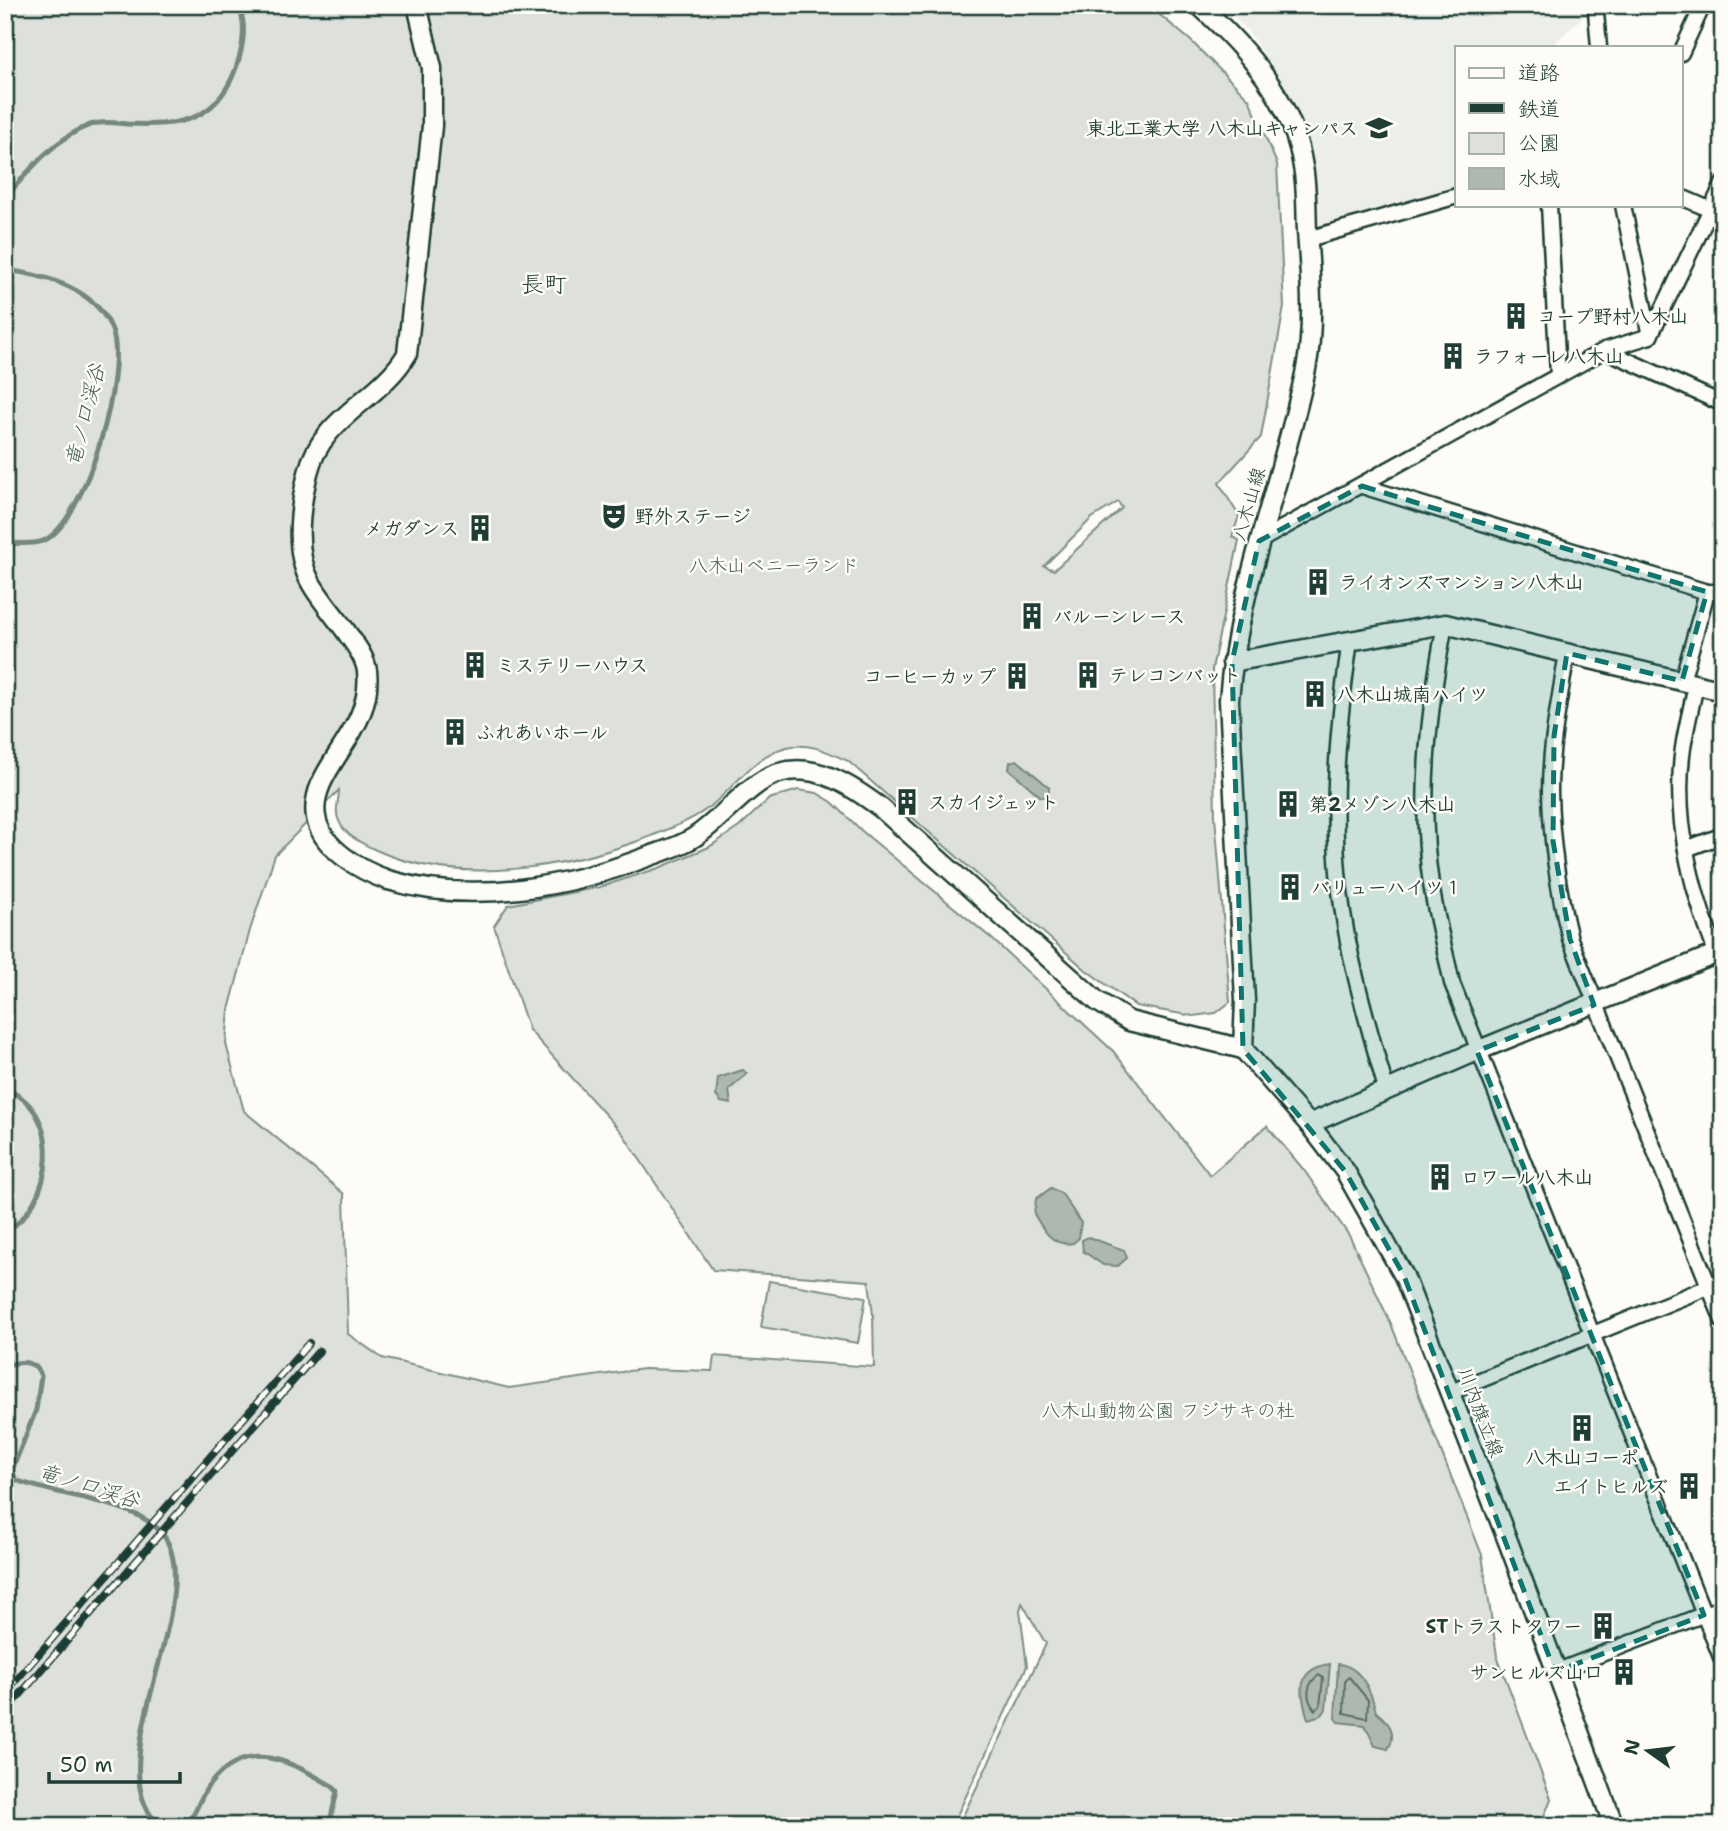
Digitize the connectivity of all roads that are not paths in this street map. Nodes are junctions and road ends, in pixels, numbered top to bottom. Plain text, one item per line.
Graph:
1 (417, 5) edge
2 (1199, 5) edge
3 (1599, 5) edge
4 (1703, 5) edge
5 (1599, 46) edge
6 (1682, 51) edge
7 (1723, 184) edge
8 (1455, 197) edge
9 (1682, 197) edge
10 (1549, 206) edge
11 (1623, 206) edge
12 (1717, 213) edge
13 (1308, 239) junction
14 (1650, 336) junction
15 (1605, 350) junction
16 (1558, 375) junction
17 (1722, 403) edge
18 (1362, 486) junction
19 (1259, 541) junction
20 (1707, 592) junction
21 (1723, 592) edge
22 (1445, 624) junction
23 (1350, 640) junction
24 (1567, 653) junction
25 (1231, 662) junction
26 (1689, 683) junction
27 (1723, 691) edge
28 (1723, 832) edge
29 (1686, 849) junction
30 (1721, 958) edge
31 (1594, 1005) junction
32 (1243, 1049) junction
33 (1477, 1051) junction
34 (1387, 1089) junction
35 (1309, 1124) junction
36 (1716, 1283) edge
37 (1723, 1321) edge
38 (1591, 1334) junction
39 (1451, 1392) junction
40 (1723, 1608) edge
41 (1704, 1615) junction
42 (1723, 1662) edge
43 (1555, 1672) junction
44 (1615, 1826) edge

1 - 32 street
2 - 13 street, 八木山線
3 - 5 street
4 - 6 street
7 - 12 street
8 - 13 street
9 - 12 street
10 - 16 street
11 - 14 street
12 - 14 street
13 - 19 street, 八木山線
14 - 15 street
15 - 16 street
15 - 17 street
16 - 18 street
18 - 19 street
18 - 20 street
19 - 25 street, 八木山線
20 - 21 street
20 - 26 street
22 - 23 street
22 - 24 street
22 - 33 street
23 - 25 street
23 - 34 street
24 - 26 street
24 - 31 street
25 - 32 street, 八木山線
26 - 27 street
26 - 29 street
28 - 29 street
29 - 30 street
30 - 31 street
31 - 33 street
31 - 36 street
32 - 35 street, 川内旗立線
33 - 34 street
33 - 38 street
34 - 35 street
35 - 39 street, 川内旗立線
36 - 37 street
36 - 38 street
38 - 39 street
38 - 41 street
39 - 43 street, 川内旗立線
40 - 41 street
41 - 42 street
41 - 43 street
43 - 44 street, 川内旗立線

